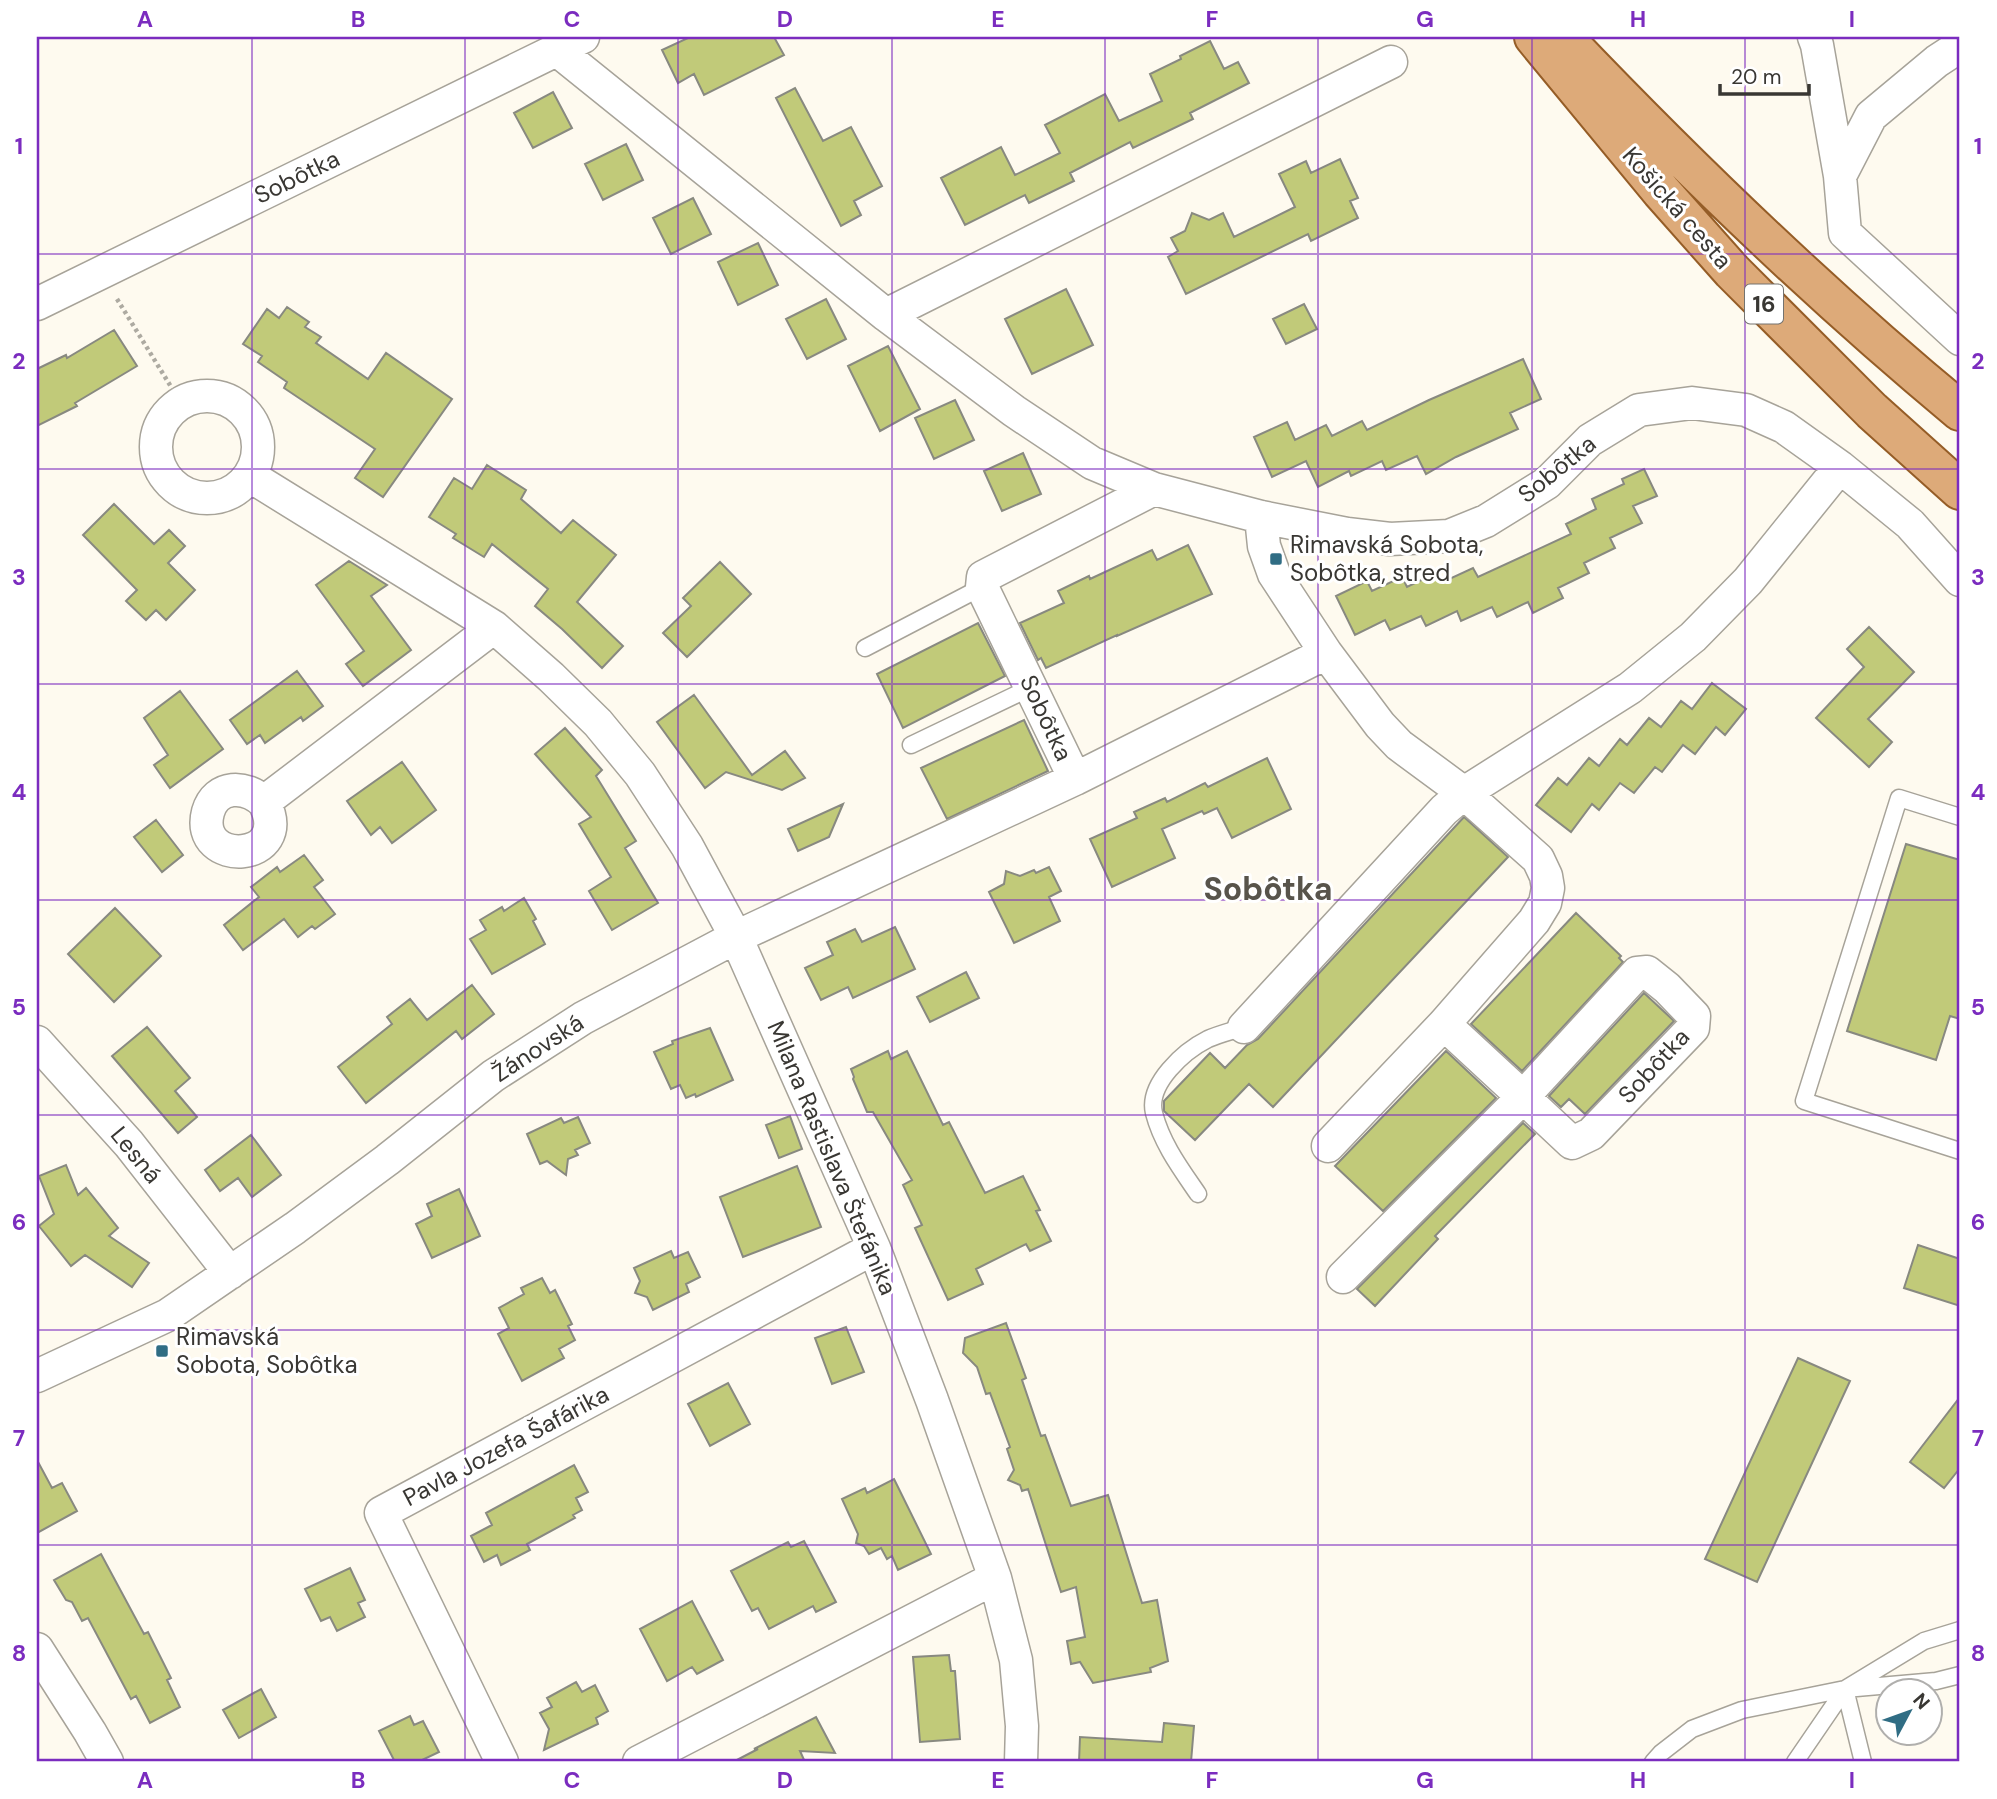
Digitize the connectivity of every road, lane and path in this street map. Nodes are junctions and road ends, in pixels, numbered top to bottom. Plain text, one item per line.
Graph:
1 (1534, 37) edge
2 (1563, 37) edge
3 (1814, 37) edge
4 (570, 43) edge
5 (1960, 46) edge
6 (1391, 62) dead end
7 (1840, 176) junction
8 (112, 294) dead end
9 (37, 304) edge
10 (886, 314) junction
11 (1960, 339) edge
12 (181, 403) junction
13 (1960, 411) edge
14 (1840, 467) junction
15 (250, 476) junction
16 (1958, 487) edge
17 (1154, 489) junction
18 (1261, 517) junction
19 (1960, 580) edge
20 (982, 587) junction
21 (494, 627) junction
22 (865, 648) dead end
23 (1326, 653) junction
24 (1031, 687) junction
25 (911, 745) dead end
26 (1074, 779) junction
27 (1464, 793) junction
28 (264, 802) dead end
29 (1960, 817) edge
30 (736, 937) junction
31 (1444, 1024) junction
32 (1244, 1027) joint
33 (37, 1042) edge
34 (1523, 1097) junction
35 (1328, 1146) dead end
36 (1960, 1151) edge
37 (1198, 1194) dead end
38 (874, 1248) junction
39 (230, 1273) junction
40 (1343, 1277) dead end
41 (37, 1376) edge
42 (995, 1578) junction
43 (1960, 1630) edge
44 (37, 1649) edge
45 (1960, 1675) edge
46 (1845, 1689) junction
47 (107, 1762) edge
48 (502, 1762) edge
49 (639, 1762) edge
50 (1021, 1762) edge
51 (1653, 1762) edge
52 (1795, 1762) edge
53 (1863, 1762) edge

1 - 16 main road, Košická cesta / 16
2 - 13 main road, Košická cesta / 16
3 - 7 street
4 - 9 street, Sobôtka
4 - 10 street, Sobôtka
5 - 7 street
6 - 10 street
7 - 11 street
8 - 12 path
10 - 17 street, Sobôtka
12 - 15 street
12 - 15 street
14 - 18 street, Sobôtka
14 - 19 street, Sobôtka
14 - 27 street
15 - 21 street, Milana Rastislava Štefánika
17 - 18 street, Sobôtka
17 - 20 street
18 - 23 street
20 - 22 lane
20 - 24 street, Sobôtka
21 - 28 street
21 - 30 street, Milana Rastislava Štefánika
23 - 26 street, Sobôtka
23 - 27 street
24 - 25 lane
24 - 26 street, Sobôtka
26 - 30 street, Žánovská
27 - 31 street
27 - 32 street
29 - 36 lane
30 - 38 street, Milana Rastislava Štefánika
30 - 39 street, Žánovská
31 - 34 street, Sobôtka
31 - 35 street
32 - 37 lane
33 - 39 street, Lesná
34 - 34 street, Sobôtka
34 - 40 street, Sobôtka
38 - 42 street, Milana Rastislava Štefánika
38 - 48 street, Pavla Jozefa Šafárika
39 - 41 street, Žánovská
42 - 49 street
42 - 50 street, Milana Rastislava Štefánika
43 - 46 lane
44 - 47 street
45 - 46 lane
46 - 51 lane
46 - 52 lane
46 - 53 lane

